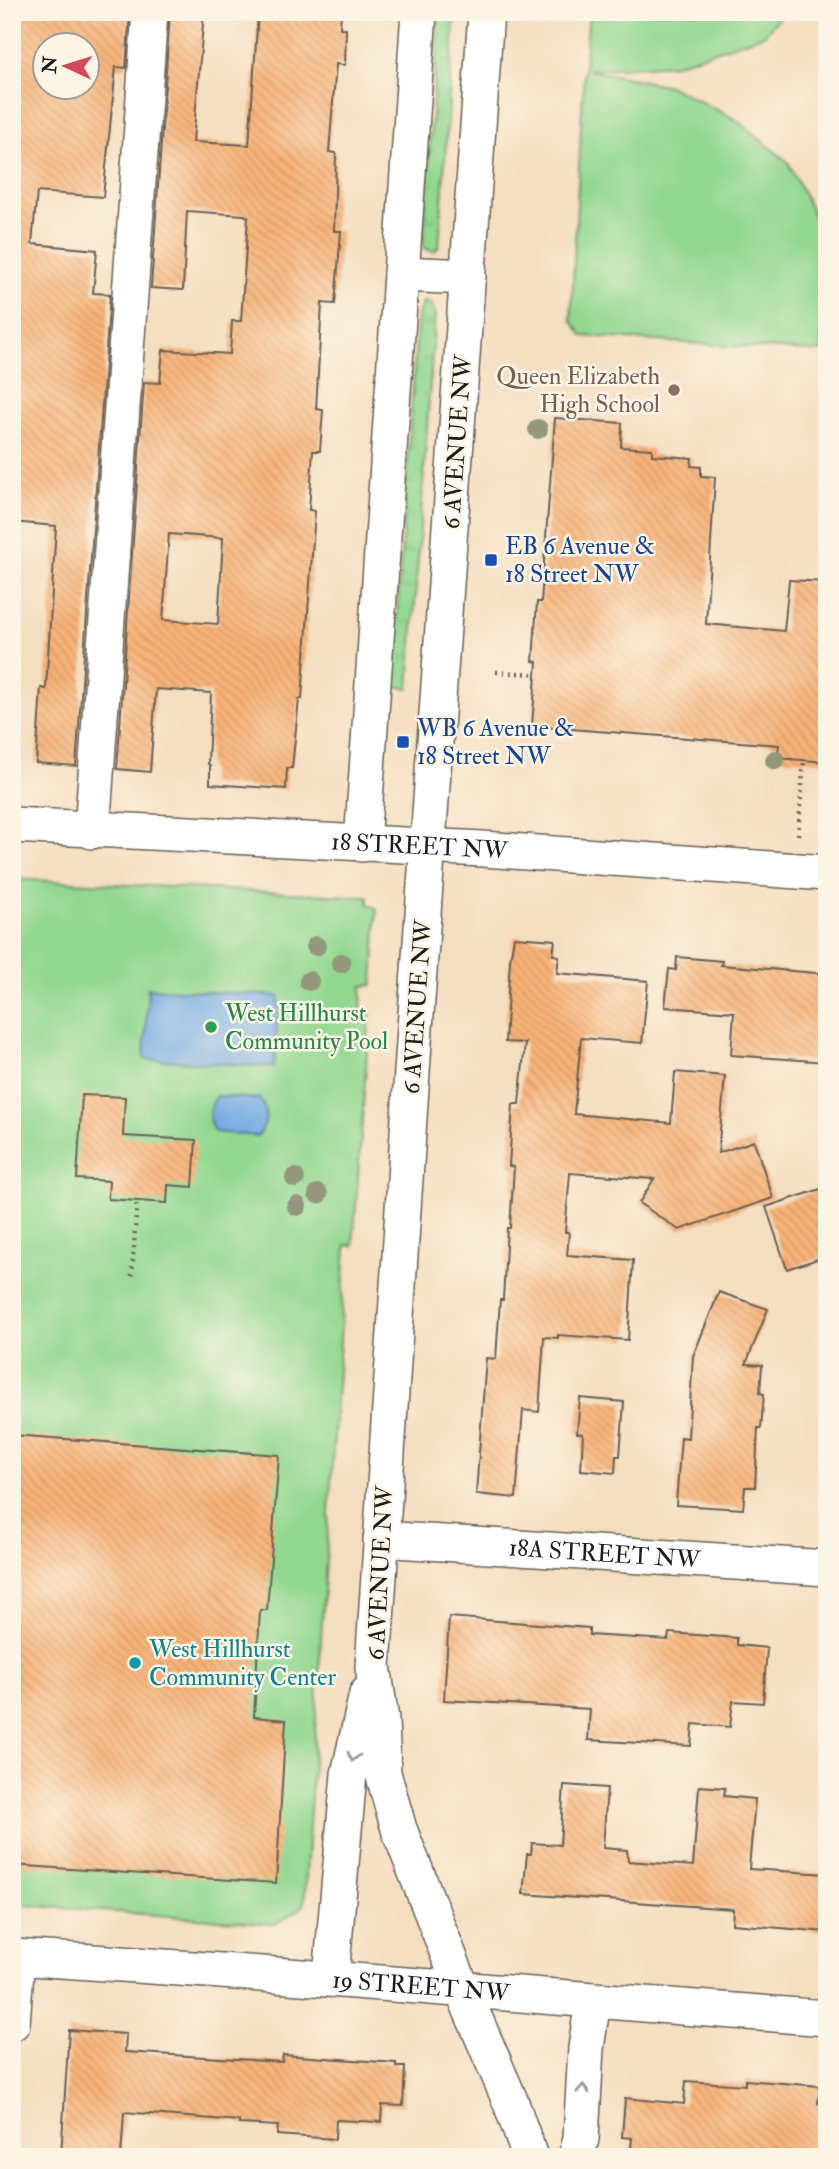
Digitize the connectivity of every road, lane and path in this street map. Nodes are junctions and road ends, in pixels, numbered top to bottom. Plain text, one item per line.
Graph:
1 (150, 12) edge
2 (419, 12) edge
3 (486, 12) edge
4 (401, 274) junction
5 (468, 277) junction
6 (496, 672) dead end
7 (536, 674) dead end
8 (804, 760) dead end
9 (12, 825) edge
10 (92, 831) junction
11 (798, 835) dead end
12 (362, 844) junction
13 (429, 846) junction
14 (827, 873) edge
15 (137, 1201) dead end
16 (132, 1276) dead end
17 (382, 1539) junction
18 (827, 1568) edge
19 (373, 1667) junction
20 (15, 1957) edge
21 (331, 1977) junction
22 (462, 1989) junction
23 (593, 2001) junction
24 (827, 2018) edge
25 (12, 2023) edge
26 (530, 2157) edge
27 (576, 2157) edge

1 - 10 street
2 - 4 street
3 - 5 street, 6 AVENUE NW
4 - 5 street
4 - 12 street
5 - 13 street, 6 AVENUE NW
6 - 7 path
8 - 11 path
9 - 10 street, 18 STREET NW
10 - 12 street, 18 STREET NW
12 - 13 street, 18 STREET NW
13 - 14 street, 18 STREET NW
13 - 17 street, 6 AVENUE NW
15 - 16 path
17 - 18 street, 18A STREET NW
17 - 19 street, 6 AVENUE NW
19 -> 21 street
19 - 22 street, 6 AVENUE NW
20 - 21 street, 19 STREET NW
20 - 25 street
21 - 22 street, 19 STREET NW
22 - 23 street, 19 STREET NW
22 - 26 street, 6 AVENUE NW
23 - 24 street, 19 STREET NW
27 -> 23 street

